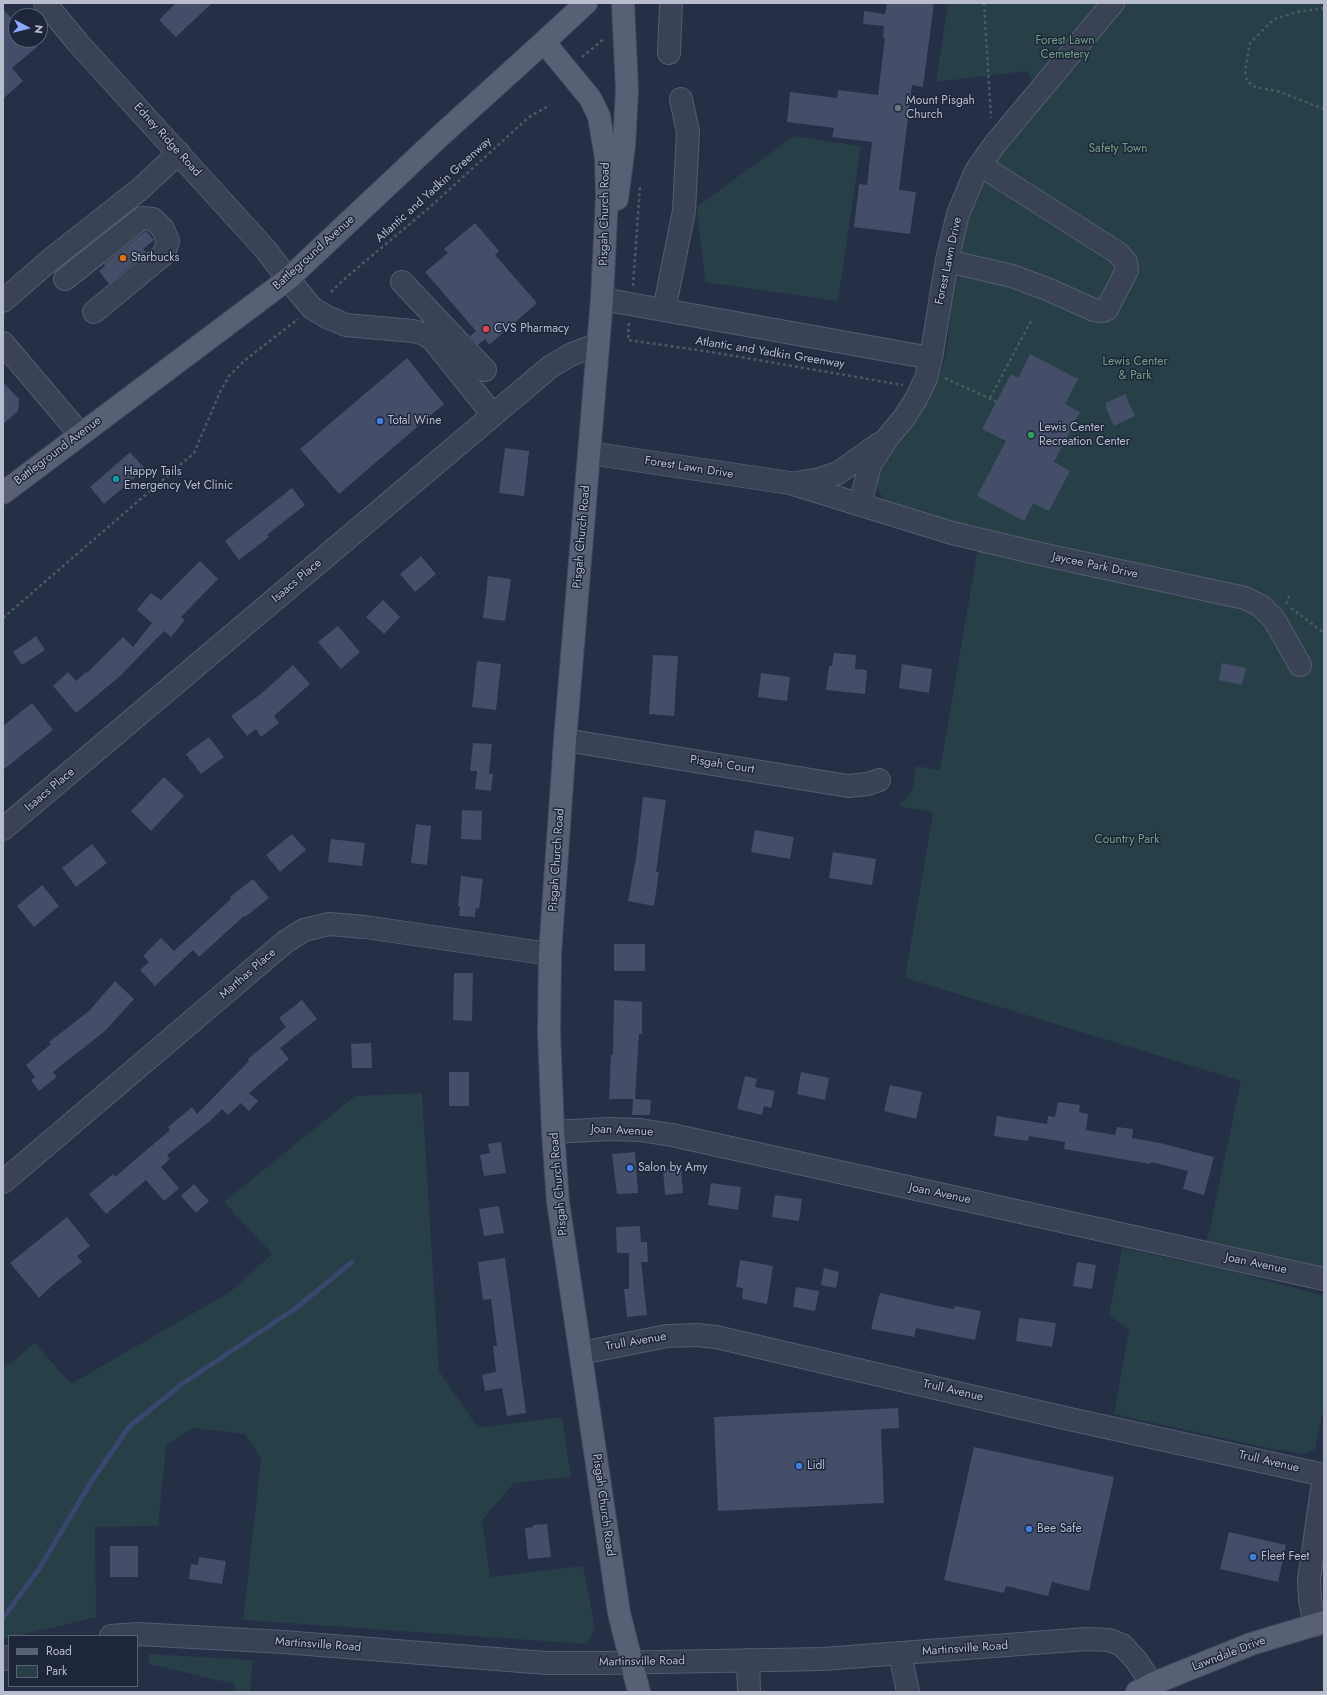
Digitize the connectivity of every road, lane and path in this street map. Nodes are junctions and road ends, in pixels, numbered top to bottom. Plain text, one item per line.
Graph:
1 (45, 3) edge
2 (586, 3) edge
3 (623, 3) edge
4 (671, 3) edge
5 (984, 3) edge
6 (1113, 3) edge
7 (1324, 8) edge
8 (609, 34) dead end
9 (544, 42) junction
10 (669, 53) dead end
11 (582, 57) dead end
12 (681, 99) dead end
13 (550, 105) dead end
14 (1324, 109) edge
15 (992, 125) dead end
16 (179, 154) junction
17 (980, 165) junction
18 (947, 261) junction
19 (65, 279) dead end
20 (288, 279) junction
21 (402, 282) dead end
22 (602, 291) junction
23 (332, 292) dead end
24 (3, 301) edge
25 (664, 310) junction
26 (94, 312) dead end
27 (298, 319) dead end
28 (1031, 321) dead end
29 (628, 340) dead end
30 (3, 343) edge
31 (598, 344) junction
32 (930, 364) junction
33 (485, 370) dead end
34 (908, 386) dead end
35 (990, 398) junction
36 (996, 402) dead end
37 (493, 415) junction
38 (80, 434) junction
39 (888, 437) junction
40 (589, 453) junction
41 (790, 483) junction
42 (3, 494) edge
43 (860, 504) junction
44 (1290, 594) dead end
45 (3, 618) edge
46 (1324, 633) edge
47 (1300, 665) dead end
48 (565, 740) junction
49 (879, 780) dead end
50 (3, 829) edge
51 (550, 954) junction
52 (553, 1132) junction
53 (3, 1182) edge
54 (1324, 1279) edge
55 (581, 1353) junction
56 (1324, 1475) edge
57 (1319, 1623) edge
58 (124, 1635) edge
59 (900, 1654) junction
60 (748, 1660) junction
61 (632, 1663) junction
62 (1145, 1688) edge
63 (639, 1692) edge
64 (749, 1692) edge
65 (908, 1692) edge

1 - 16 street, Edney Ridge Road
2 - 9 main road, Battleground Avenue
3 - 22 main road
4 - 10 street
5 - 15 path
6 - 17 street, Forest Lawn Drive
7 - 14 path
8 - 11 path
9 - 20 main road, Battleground Avenue
9 - 22 main road, Pisgah Church Road
12 - 25 street
13 - 23 path, Atlantic and Yadkin Greenway
16 - 20 street, Edney Ridge Road
16 - 24 street
17 - 18 street, Forest Lawn Drive
17 - 18 street
18 - 32 street, Forest Lawn Drive
19 - 26 street
20 - 37 street, Edney Ridge Road
20 - 38 main road, Battleground Avenue
21 - 33 street
22 - 25 street
22 - 31 main road, Pisgah Church Road
25 - 32 street
27 - 45 path
28 - 35 path
29 - 34 path, Atlantic and Yadkin Greenway
30 - 38 street
31 - 37 street, Isaacs Place
31 - 40 main road, Pisgah Church Road
32 - 35 path
32 - 39 street, Forest Lawn Drive
35 - 36 path
37 - 50 street, Isaacs Place
38 - 42 main road, Battleground Avenue
39 - 41 street, Forest Lawn Drive
39 - 43 street, Forest Lawn Drive
40 - 41 street, Forest Lawn Drive
40 - 48 main road, Pisgah Church Road
41 - 43 street, Forest Lawn Drive
43 - 47 street, Jaycee Park Drive
44 - 46 path
48 - 49 street, Pisgah Court
48 - 51 main road, Pisgah Church Road
51 - 52 main road, Pisgah Church Road
51 - 53 street, Marthas Place
52 - 54 street, Joan Avenue
52 - 55 main road, Pisgah Church Road
55 - 56 street, Trull Avenue
55 - 61 main road, Pisgah Church Road
56 - 57 street
57 - 62 main road, Lawndale Drive
58 - 61 street, Martinsville Road
59 - 60 street, Martinsville Road
59 - 62 street, Martinsville Road
59 - 65 street
60 - 61 street, Martinsville Road
60 - 64 street
61 - 63 main road, Pisgah Church Road

